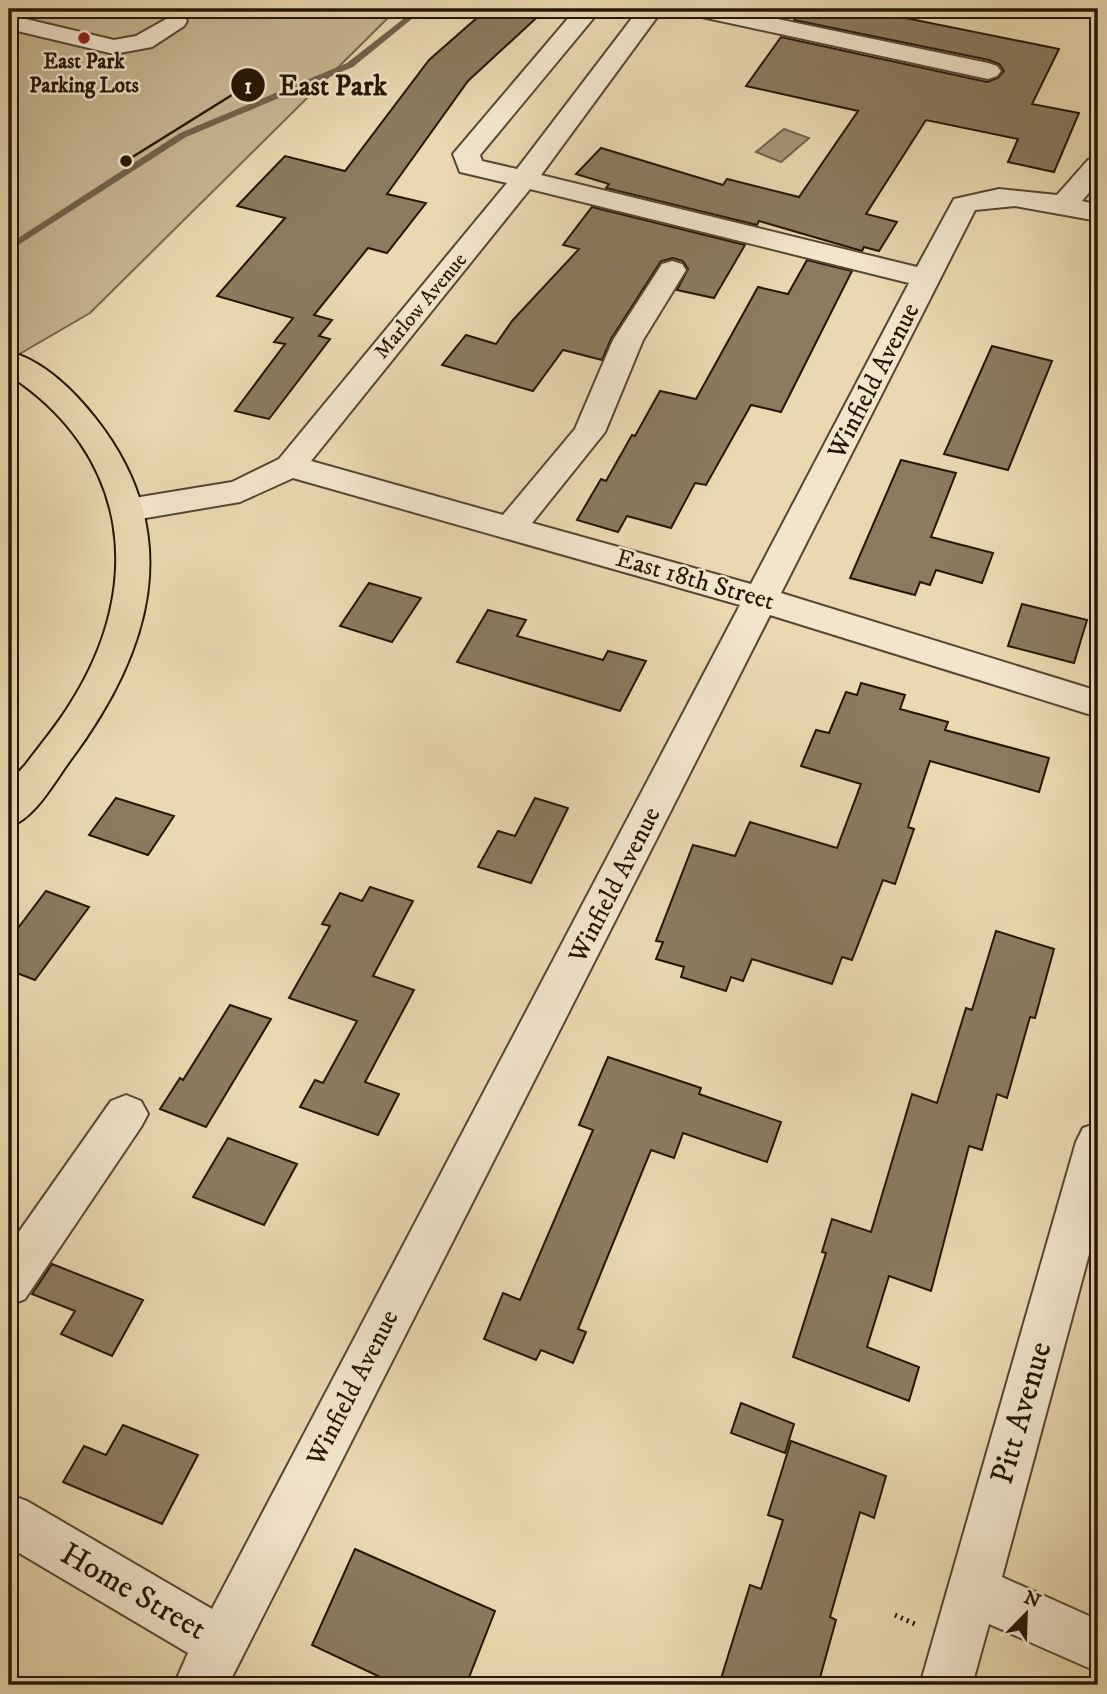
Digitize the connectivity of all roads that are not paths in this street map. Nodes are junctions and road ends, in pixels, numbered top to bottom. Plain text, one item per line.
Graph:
1 (589, 9) edge
2 (697, 9) edge
3 (641, 12) edge
4 (175, 21) dead end
5 (9, 22) edge
6 (988, 71) dead end
7 (1098, 166) edge
8 (525, 178) junction
9 (1081, 209) edge
10 (672, 270) dead end
11 (926, 278) junction
12 (9, 361) edge
13 (290, 466) junction
14 (128, 510) junction
15 (511, 527) junction
16 (762, 600) junction
17 (1098, 704) edge
18 (9, 812) edge
19 (126, 1114) dead end
20 (1098, 1142) edge
21 (9, 1284) edge
22 (9, 1519) edge
23 (973, 1590) junction
24 (1098, 1646) edge
25 (210, 1664) edge
26 (946, 1685) edge

1 - 8 street
2 - 6 street
3 - 8 street, Marlow Avenue
4 - 5 street
7 - 9 street
8 - 11 street
8 - 13 street, Marlow Avenue
9 - 11 street, Winfield Avenue
10 - 15 street
11 - 16 street, Winfield Avenue
12 - 14 main road
13 - 14 street, Marlow Avenue
13 - 15 street, East 18th Street
14 - 18 main road
15 - 16 street, East 18th Street
16 - 17 street, East 18th Street
16 - 25 street, Winfield Avenue
19 - 21 street
20 - 23 street, Pitt Avenue
22 - 25 street, Home Street
23 - 24 street
23 - 26 street, Pitt Avenue

